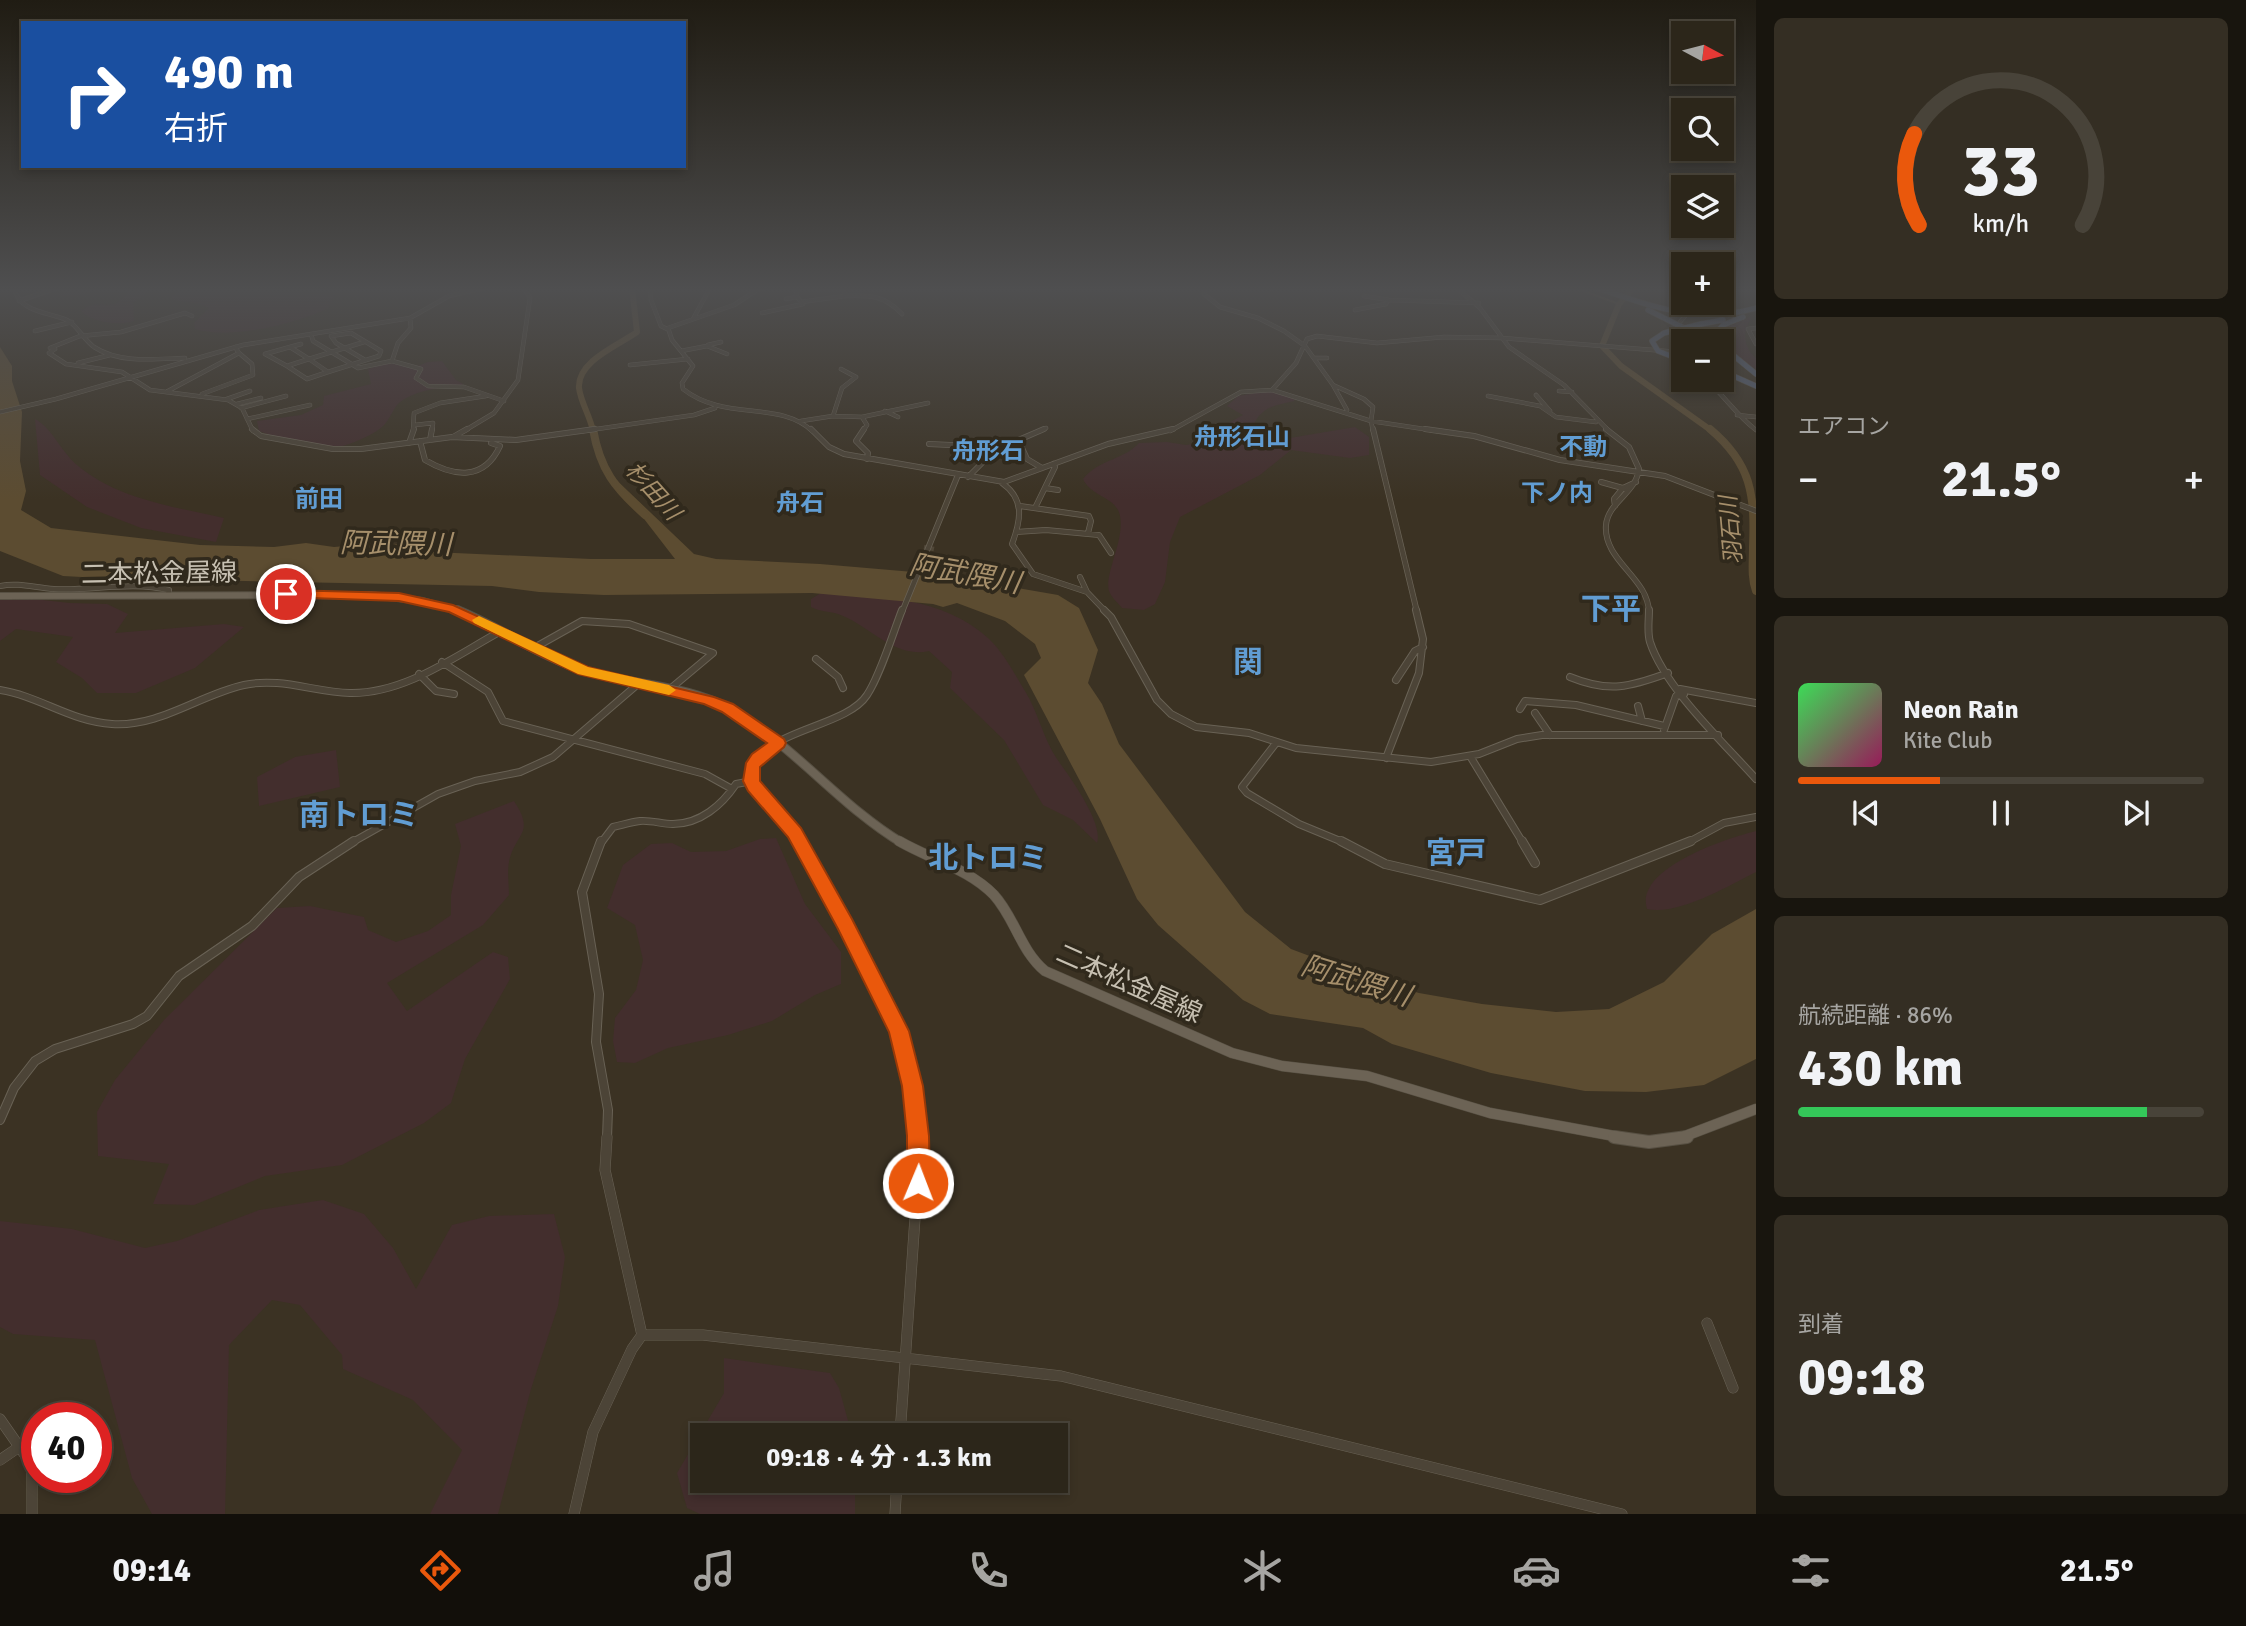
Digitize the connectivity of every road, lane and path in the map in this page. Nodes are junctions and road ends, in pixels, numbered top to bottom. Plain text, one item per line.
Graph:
1 (1314, 358) edge
2 (56, 359) edge
3 (96, 359) edge
4 (128, 359) edge
5 (191, 359) joint
6 (228, 359) edge
7 (246, 359) edge
8 (272, 359) edge
9 (309, 359) joint
10 (341, 359) edge
11 (370, 359) edge
12 (522, 359) edge
13 (688, 359) joint
14 (1298, 359) edge
15 (1525, 359) edge
16 (1734, 359) edge
17 (365, 360) joint
18 (392, 361) joint
19 (71, 365) junction
20 (351, 365) junction
21 (630, 365) dead end
22 (287, 366) junction
23 (358, 368) junction
24 (841, 369) dead end
25 (328, 372) junction
26 (354, 374) dead end
27 (1734, 376) edge
28 (131, 377) junction
29 (1756, 377) edge
30 (1333, 385) junction
31 (1756, 386) edge
32 (1272, 390) junction
33 (250, 391) dead end
34 (1559, 391) dead end
35 (166, 392) junction
36 (1572, 392) junction
37 (1720, 392) edge
38 (200, 394) junction
39 (1536, 395) dead end
40 (286, 396) dead end
41 (486, 396) junction
42 (1488, 396) dead end
43 (261, 398) dead end
44 (227, 400) junction
45 (504, 401) junction
46 (928, 403) dead end
47 (916, 404) junction
48 (310, 405) dead end
49 (239, 406) junction
50 (715, 408) junction
51 (923, 410) dead end
52 (1347, 410) dead end
53 (883, 411) junction
54 (0, 412) edge
55 (1735, 414) junction
56 (833, 416) junction
57 (1756, 416) edge
58 (862, 417) junction
59 (898, 417) dead end
60 (1556, 417) junction
61 (247, 419) junction
62 (801, 421) junction
63 (1371, 422) junction
64 (1598, 422) junction
65 (415, 425) junction
66 (1046, 428) dead end
67 (1756, 430) edge
68 (455, 437) junction
69 (430, 440) junction
70 (420, 441) junction
71 (1014, 442) junction
72 (409, 443) junction
73 (929, 444) dead end
74 (972, 446) dead end
75 (867, 459) junction
76 (1053, 464) junction
77 (1042, 468) junction
78 (1638, 472) junction
79 (958, 475) junction
80 (968, 477) junction
81 (1000, 482) junction
82 (1601, 482) dead end
83 (1636, 482) junction
84 (1045, 488) junction
85 (1622, 488) junction
86 (1058, 490) dead end
87 (1631, 491) junction
88 (1020, 506) junction
89 (1615, 506) junction
90 (1038, 510) junction
91 (1756, 511) edge
92 (1016, 532) junction
93 (1088, 534) junction
94 (1111, 553) dead end
95 (1080, 577) dead end
96 (0, 586) edge
97 (1087, 592) junction
98 (168, 595) junction
99 (0, 596) edge
100 (502, 631) junction
101 (1423, 647) junction
102 (534, 648) junction
103 (816, 659) dead end
104 (442, 662) junction
105 (1668, 673) junction
106 (419, 674) junction
107 (1570, 677) dead end
108 (1396, 680) dead end
109 (638, 684) junction
110 (844, 688) dead end
111 (0, 690) edge
112 (668, 690) junction
113 (1682, 691) junction
114 (454, 694) dead end
115 (1756, 703) edge
116 (1638, 706) dead end
117 (1520, 709) dead end
118 (1535, 713) dead end
119 (1642, 721) junction
120 (1664, 726) junction
121 (1550, 735) junction
122 (1663, 735) junction
123 (1718, 735) junction
124 (573, 740) junction
125 (778, 743) junction
126 (1276, 743) dead end
127 (1470, 756) junction
128 (1386, 758) junction
129 (1756, 779) edge
130 (751, 781) junction
131 (732, 789) junction
132 (1756, 817) edge
133 (1535, 863) dead end
134 (1756, 1109) edge
135 (0, 1120) edge
136 (1707, 1324) dead end
137 (642, 1335) junction
138 (905, 1358) junction
139 (1733, 1388) dead end
140 (0, 1419) edge
141 (901, 1423) edge
142 (19, 1447) junction
143 (0, 1460) edge
144 (896, 1493) edge
145 (32, 1514) edge
146 (574, 1514) edge
147 (895, 1514) edge
148 (1622, 1514) edge

1 - 30 street
2 - 19 street
3 - 19 street
4 - 5 street
5 - 28 street
6 - 35 street
7 - 38 street
8 - 22 street
9 - 22 street
9 - 25 street
10 - 20 street
11 - 17 street
12 - 45 street
13 - 21 street
13 - 50 street
14 - 32 street
15 - 36 street
16 - 29 highway
17 - 20 street
18 - 23 street
18 - 41 street
19 - 28 street
20 - 23 street
20 - 25 street
22 - 25 street
23 - 26 street
24 - 56 street
27 - 31 highway
28 - 35 street
28 - 54 street
30 - 52 street
30 - 63 street
32 - 63 street
32 - 76 street
33 - 44 street
34 - 36 street
35 - 38 street
36 - 64 street
37 - 55 street
38 - 44 street
39 - 60 street
40 - 49 street
41 - 45 street
41 - 65 street
42 - 60 street
43 - 49 street
44 - 49 street
45 - 68 street
46 - 47 street
47 - 51 street
47 - 53 street
48 - 61 street
49 - 61 street
50 - 62 street
50 - 68 street
53 - 58 street
53 - 59 street
55 - 57 street
55 - 67 street
56 - 58 street
56 - 62 street
58 - 75 street
60 - 64 street
61 - 72 street
62 - 75 street
63 - 78 street
63 - 101 street
64 - 78 street
65 - 69 street
65 - 72 street
66 - 71 street
68 - 69 street
68 - 70 street
69 - 70 street
70 - 72 street
71 - 77 street
71 - 80 street
73 - 74 street
75 - 79 street
76 - 77 street
76 - 84 street
77 - 81 street
78 - 83 street
78 - 91 street
79 - 80 street
79 - 125 street
80 - 81 street
81 - 88 street
82 - 85 street
83 - 85 street
83 - 87 street
84 - 86 street
84 - 90 street
85 - 87 street
85 - 89 street
87 - 89 street
88 - 90 street
88 - 92 street
89 - 105 street
90 - 93 street
92 - 93 street
92 - 97 street
93 - 94 street
95 - 97 street
96 - 98 street
97 - 128 street
98 - 99 main road, 二本松金屋線
98 - 100 main road, 二本松金屋線
100 - 102 main road, 二本松金屋線
100 - 104 street
101 - 108 street
101 - 128 street
102 - 109 main road, 二本松金屋線
102 - 112 street
103 - 110 street
104 - 106 street
104 - 124 street
105 - 107 street
105 - 113 street
106 - 111 street
106 - 114 street
109 - 112 main road, 二本松金屋線
109 - 124 street
112 - 125 main road, 二本松金屋線
113 - 115 street
113 - 120 street
113 - 123 street
116 - 119 street
117 - 119 street
118 - 121 street
119 - 120 street
120 - 122 street
121 - 122 street
121 - 127 street
122 - 123 street
123 - 129 street
124 - 131 street
124 - 135 street
125 - 130 street
125 - 134 main road, 二本松金屋線
126 - 132 street
127 - 128 street
127 - 133 street
130 - 131 street
130 - 138 street
131 - 137 street
136 - 139 street
137 - 138 street
137 - 146 street
138 - 141 street
138 - 148 street
140 - 142 street
142 - 143 street
142 - 145 street
144 - 147 street

